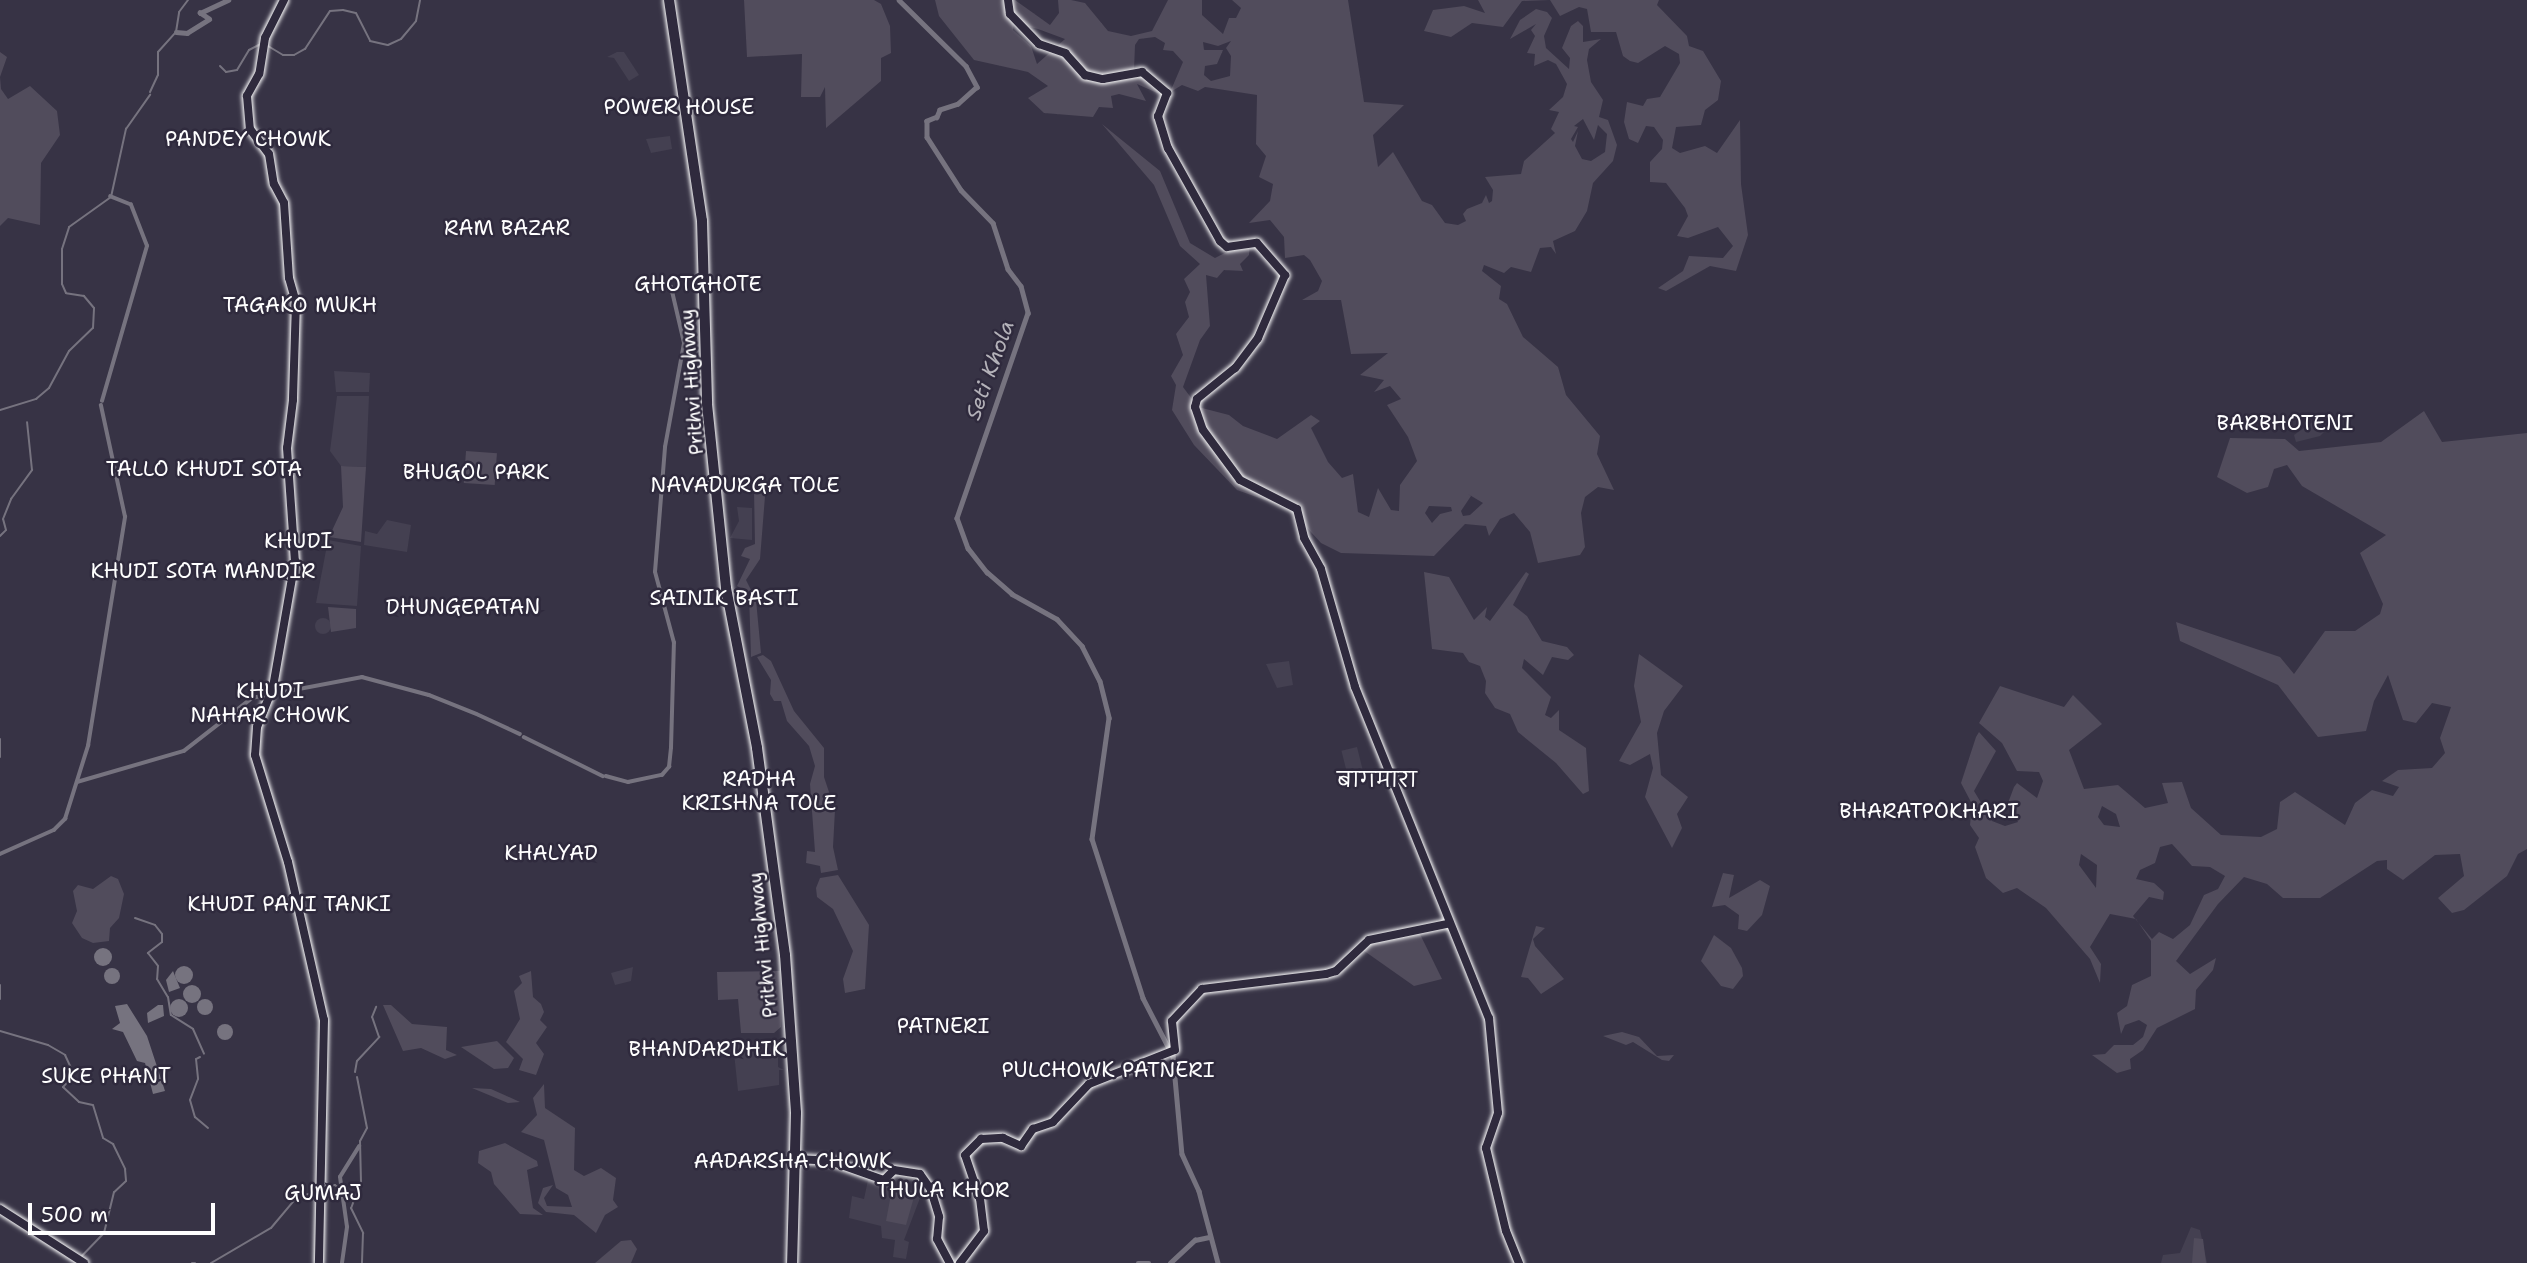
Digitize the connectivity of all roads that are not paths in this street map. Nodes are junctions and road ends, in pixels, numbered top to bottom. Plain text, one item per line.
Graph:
1 (284, 0) edge
2 (669, 0) edge
3 (1008, 0) edge
4 (1447, 924) junction
5 (796, 1159) junction
6 (0, 1209) edge
7 (82, 1262) edge
8 (319, 1263) edge
9 (792, 1263) edge
10 (950, 1263) edge
11 (960, 1263) edge
12 (1519, 1263) edge

1 - 8 main road
2 - 5 highway, Prithvi Highway
3 - 4 main road
4 - 11 main road
4 - 12 main road
5 - 9 highway, Prithvi Highway
5 - 10 main road
6 - 7 main road

